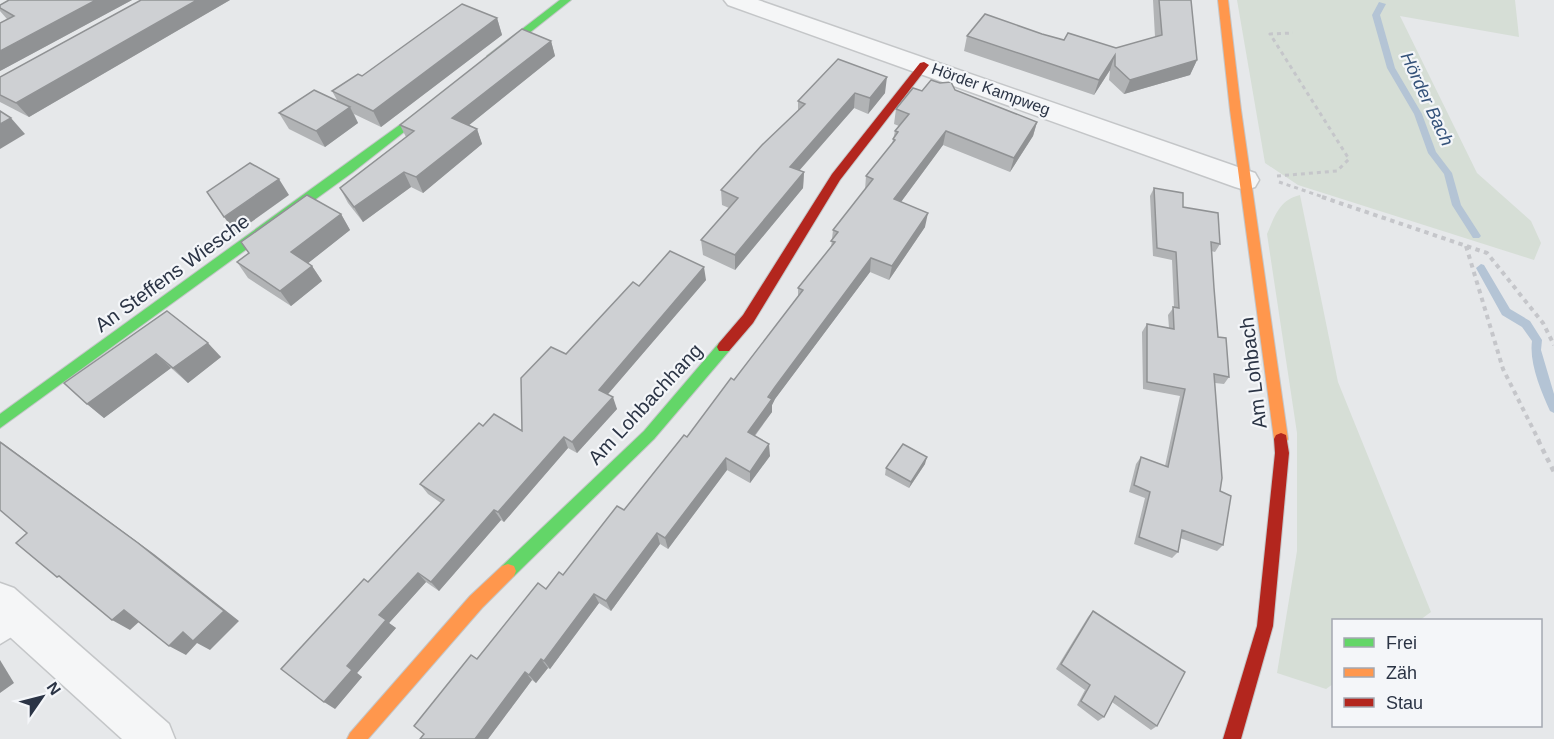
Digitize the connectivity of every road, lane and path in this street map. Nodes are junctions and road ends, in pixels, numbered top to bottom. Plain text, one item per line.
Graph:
1 (566, 0) edge
2 (736, 0) edge
3 (1223, 0) edge
4 (776, 6) edge
5 (1293, 33) dead end
6 (924, 65) junction
7 (481, 66) edge
8 (443, 96) edge
9 (1251, 176) junction
10 (1466, 246) junction
11 (1487, 253) joint
12 (1554, 345) edge
13 (0, 422) edge
14 (1554, 472) edge
15 (7, 618) edge
16 (154, 739) edge
17 (356, 739) edge
18 (1232, 739) edge

1 - 7 street
2 - 4 street, Hörder Kampweg
3 - 9 street, Am Lohbach
4 - 6 street, Hörder Kampweg
5 - 9 path
6 - 9 street, Hörder Kampweg
6 - 17 street, Am Lohbachhang
8 - 13 street, An Steffens Wiesche
9 - 10 path
9 - 18 street, Am Lohbach
10 - 11 path
10 - 14 path
11 - 12 path
15 - 16 street

